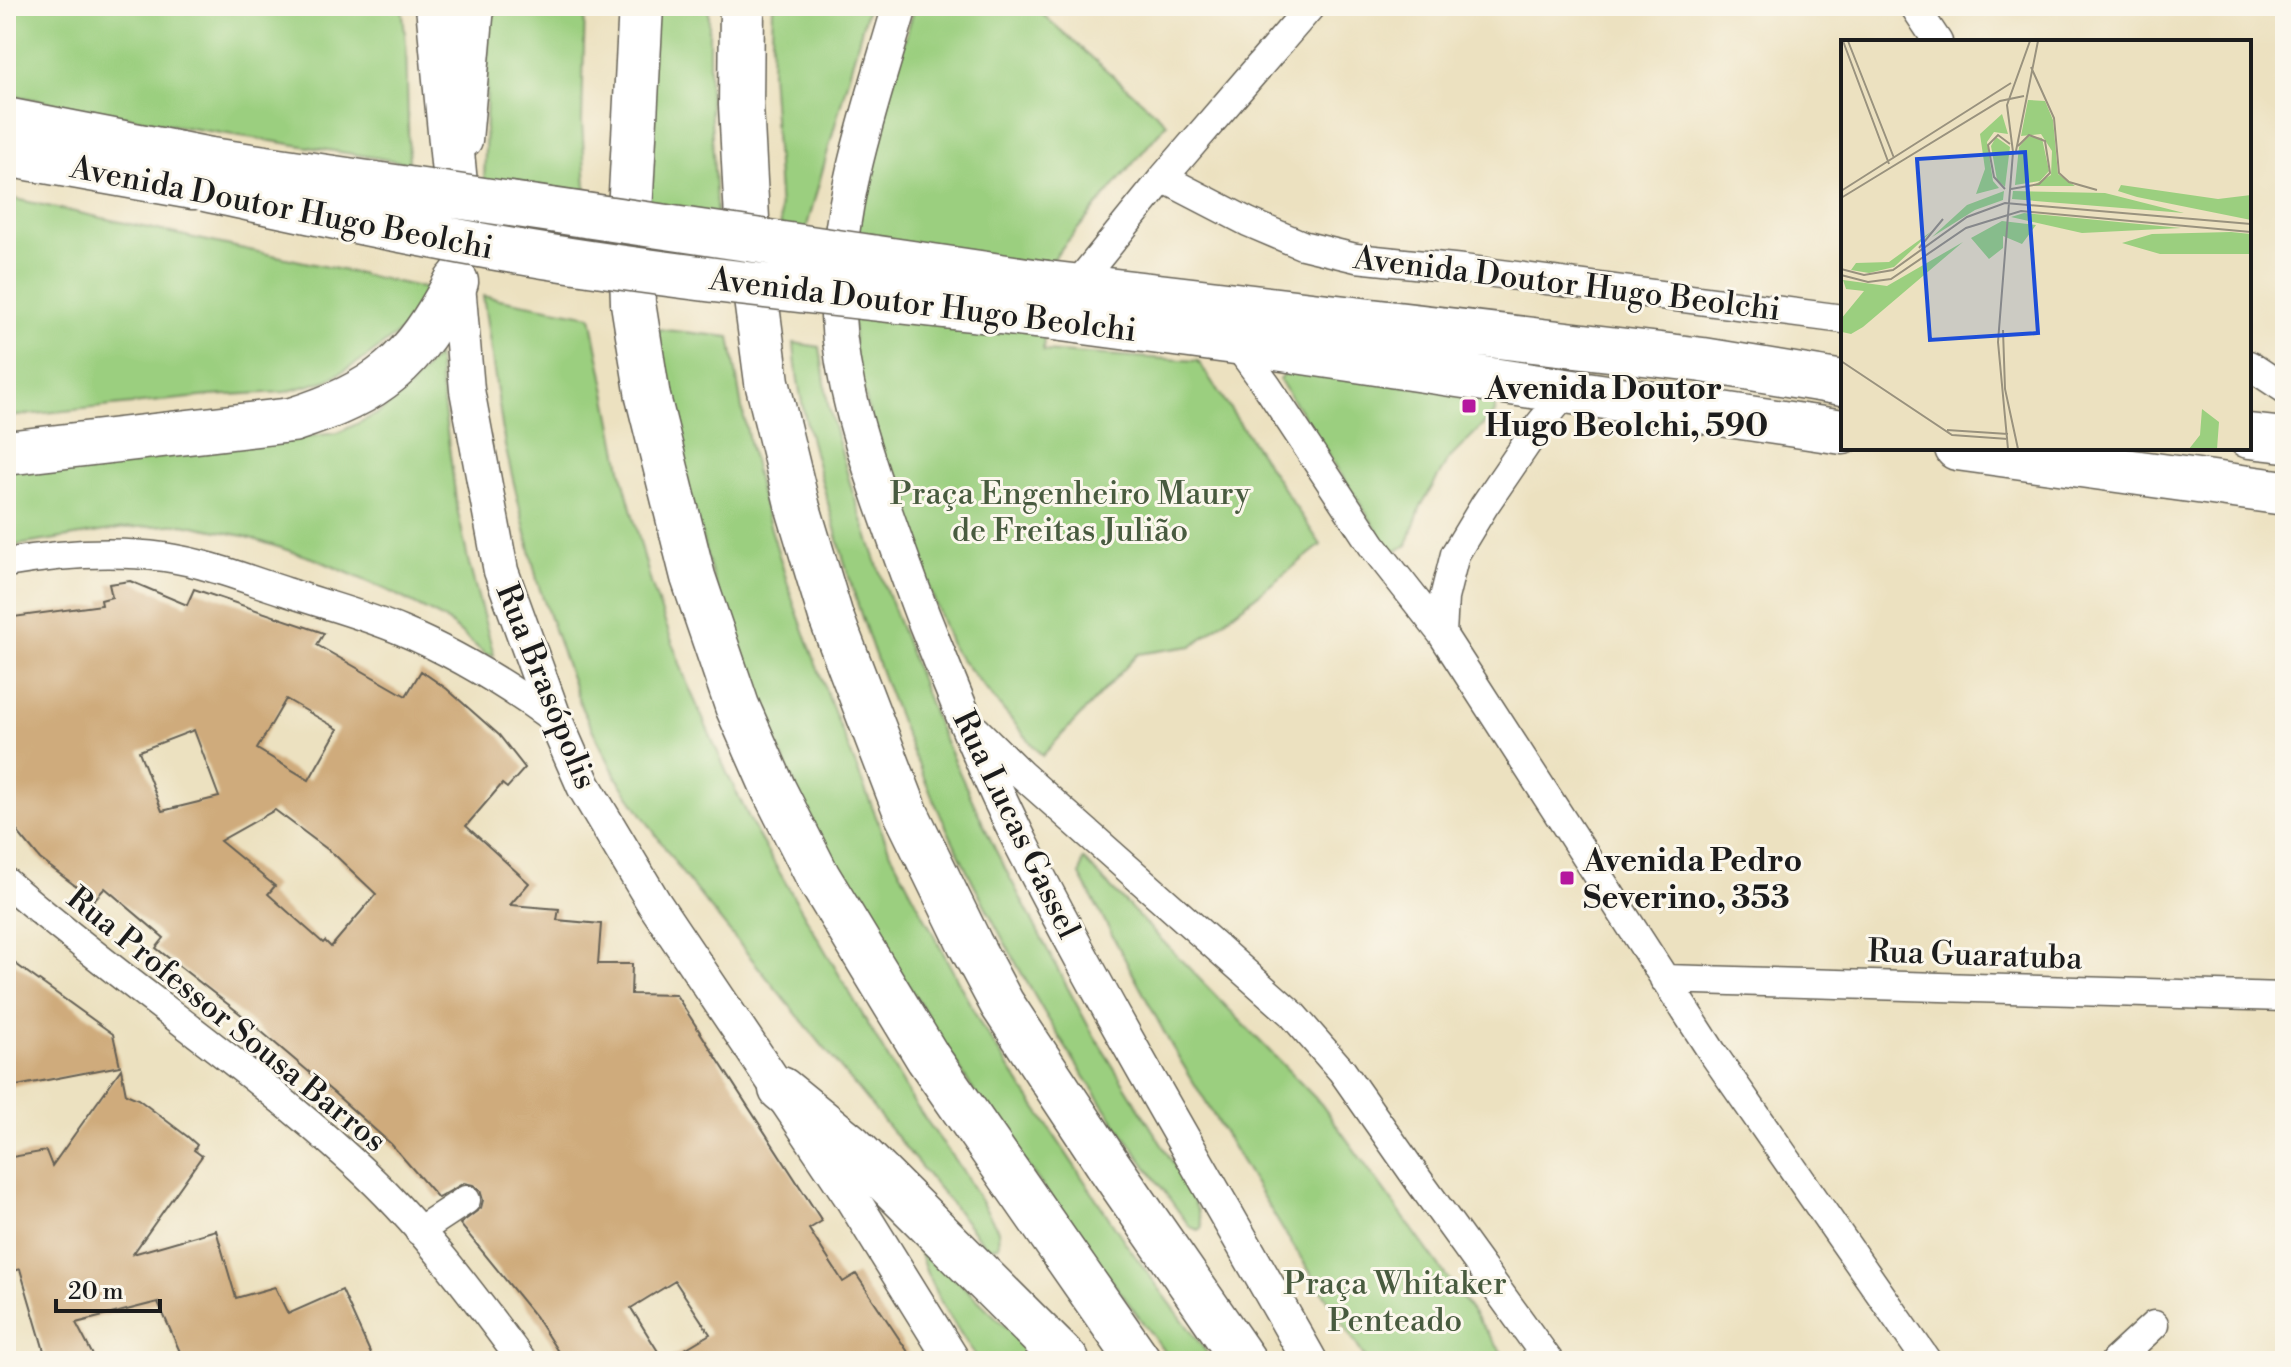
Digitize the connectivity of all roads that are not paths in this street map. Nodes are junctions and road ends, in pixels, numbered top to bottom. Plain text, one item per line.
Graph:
1 (438, 6) edge
2 (477, 6) edge
3 (641, 6) edge
4 (742, 6) edge
5 (900, 6) edge
6 (1311, 6) edge
7 (1914, 6) edge
8 (1937, 40) edge
9 (6, 120) edge
10 (6, 154) edge
11 (208, 175) junction
12 (1163, 178) junction
13 (458, 215) junction
14 (456, 282) junction
15 (1058, 297) junction
16 (1841, 319) edge
17 (1235, 342) junction
18 (2251, 366) edge
19 (1777, 373) junction
20 (1841, 383) edge
21 (2285, 389) edge
22 (1568, 390) junction
23 (1841, 432) edge
24 (2251, 436) edge
25 (2285, 440) edge
26 (1972, 450) edge
27 (6, 453) edge
28 (2285, 493) edge
29 (6, 563) edge
30 (1442, 634) junction
31 (555, 720) junction
32 (965, 720) junction
33 (6, 882) edge
34 (1664, 979) junction
35 (2285, 997) edge
36 (781, 1089) junction
37 (466, 1200) dead end
38 (419, 1231) junction
39 (2154, 1325) dead end
40 (522, 1361) edge
41 (953, 1361) edge
42 (1067, 1361) edge
43 (1139, 1361) edge
44 (1244, 1361) edge
45 (1310, 1361) edge
46 (1549, 1361) edge
47 (1927, 1361) edge
48 (2115, 1361) edge

1 - 13 main road
2 - 13 street, Rua Brasópolis
3 - 43 main road
4 - 44 main road
5 - 32 street, Rua Lucas Gassel
6 - 12 street
7 - 8 street
9 - 11 main road, Avenida Doutor Hugo Beolchi
10 - 11 main road, Avenida Doutor Hugo Beolchi
11 - 15 main road, Avenida Doutor Hugo Beolchi, bridge
12 - 15 street
12 - 16 street, Avenida Doutor Hugo Beolchi
13 - 14 street, Rua Brasópolis
14 - 27 main road
14 - 31 street, Rua Brasópolis
15 - 17 main road, Avenida Doutor Hugo Beolchi
15 - 19 main road, Avenida Doutor Hugo Beolchi
17 - 22 main road, Avenida Doutor Hugo Beolchi
17 - 30 street
18 - 21 street
19 - 20 main road, Avenida Doutor Hugo Beolchi
19 - 22 main road
22 - 23 main road, Avenida Doutor Hugo Beolchi
22 - 30 street
24 - 25 main road
26 - 28 main road
29 - 31 street
30 - 34 street
31 - 36 street, Rua Brasópolis
32 - 45 street, Rua Lucas Gassel
32 - 46 street
33 - 38 street, Rua Professor Sousa Barros
34 - 35 street, Rua Guaratuba
34 - 47 street
36 - 41 street, Rua Brasópolis
36 - 42 main road
37 - 38 street
38 - 40 street, Rua Professor Sousa Barros
39 - 48 street

